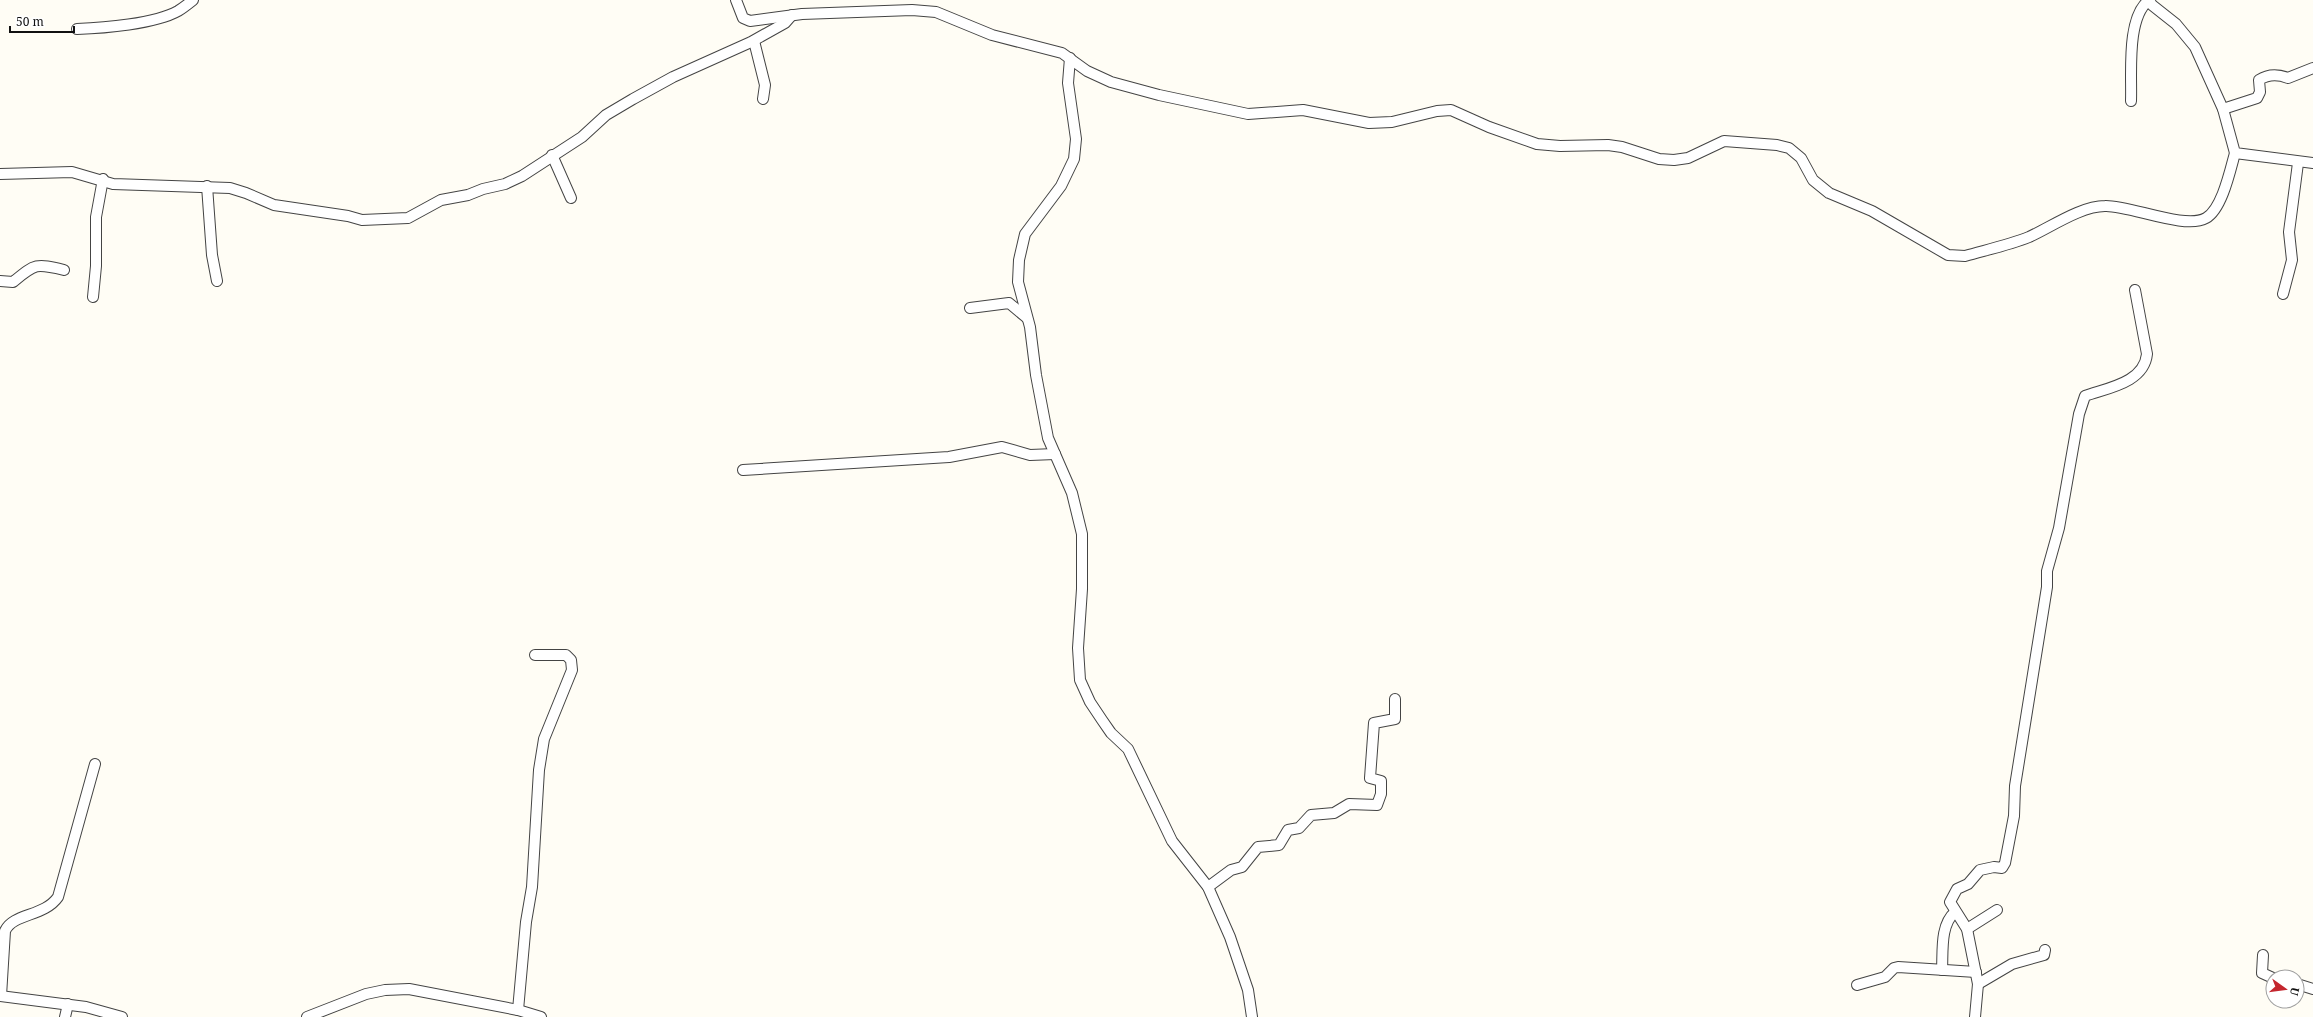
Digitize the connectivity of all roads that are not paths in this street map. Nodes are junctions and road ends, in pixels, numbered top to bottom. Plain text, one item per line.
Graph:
1 (193, 0) edge
2 (736, 0) edge
3 (2149, 0) edge
4 (792, 15) junction
5 (77, 29) dead end
6 (754, 41) junction
7 (1070, 58) junction
8 (2313, 68) edge
9 (764, 99) dead end
10 (2131, 101) dead end
11 (2223, 109) junction
12 (2235, 153) junction
13 (552, 155) junction
14 (2298, 163) junction
15 (2313, 163) edge
16 (0, 174) edge
17 (103, 179) junction
18 (207, 186) junction
19 (572, 198) dead end
20 (64, 270) dead end
21 (0, 281) edge
22 (217, 281) dead end
23 (2135, 290) dead end
24 (2284, 294) dead end
25 (92, 297) dead end
26 (970, 308) dead end
27 (1027, 318) junction
28 (1055, 454) junction
29 (743, 470) dead end
30 (535, 655) dead end
31 (1395, 699) dead end
32 (95, 764) dead end
33 (1208, 887) junction
34 (1997, 910) dead end
35 (1955, 912) junction
36 (1967, 929) junction
37 (2045, 950) dead end
38 (2263, 956) dead end
39 (1942, 970) junction
40 (1976, 972) junction
41 (2265, 974) edge
42 (1978, 984) junction
43 (1857, 985) dead end
44 (0, 996) edge
45 (68, 1004) junction
46 (518, 1010) junction
47 (116, 1016) edge
48 (65, 1017) edge
49 (307, 1017) edge
50 (541, 1017) edge
51 (1252, 1017) edge
52 (1975, 1017) edge

1 - 5 street
2 - 4 street
3 - 10 street
3 - 11 street
4 - 6 street
4 - 7 street
6 - 9 street
6 - 13 street
7 - 12 street
7 - 27 street
8 - 11 street
11 - 12 street
12 - 14 street
13 - 18 street
13 - 19 street
14 - 15 street
14 - 24 street
16 - 17 street
17 - 18 street
17 - 25 street
18 - 22 street
20 - 21 street
23 - 35 street
26 - 27 street
27 - 28 street
28 - 29 street
28 - 33 street
30 - 46 street
31 - 33 street
32 - 44 street
33 - 51 street
34 - 36 street
35 - 36 street
35 - 39 street
36 - 40 street
37 - 42 street
38 - 41 street
39 - 40 street
39 - 43 street
40 - 42 street
42 - 52 street
44 - 45 street
45 - 47 street
45 - 48 street
46 - 49 street
46 - 50 street

